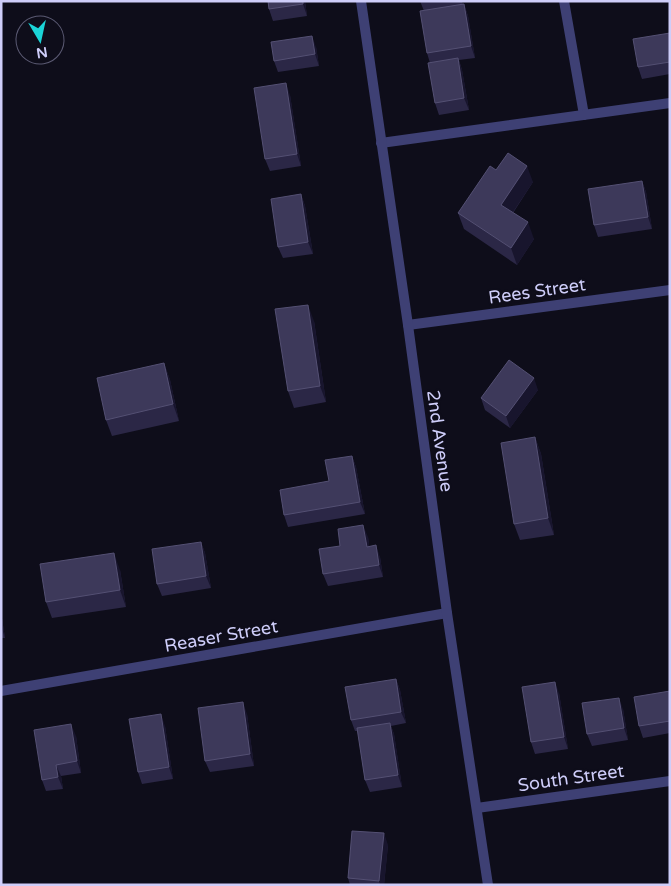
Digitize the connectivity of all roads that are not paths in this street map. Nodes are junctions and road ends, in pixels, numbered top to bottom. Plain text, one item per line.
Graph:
1 (361, 1) edge
2 (564, 1) edge
3 (670, 103) edge
4 (584, 115) junction
5 (381, 143) junction
6 (670, 290) edge
7 (408, 325) junction
8 (447, 613) junction
9 (1, 691) edge
10 (670, 781) edge
11 (477, 808) junction
12 (488, 885) edge

1 - 5 street, 2nd Avenue
2 - 4 street
3 - 4 street
4 - 5 street
5 - 7 street, 2nd Avenue
6 - 7 street, Rees Street
7 - 8 street, 2nd Avenue
8 - 9 street, Reaser Street
8 - 11 street, 2nd Avenue
10 - 11 street, South Street
11 - 12 street, 2nd Avenue

